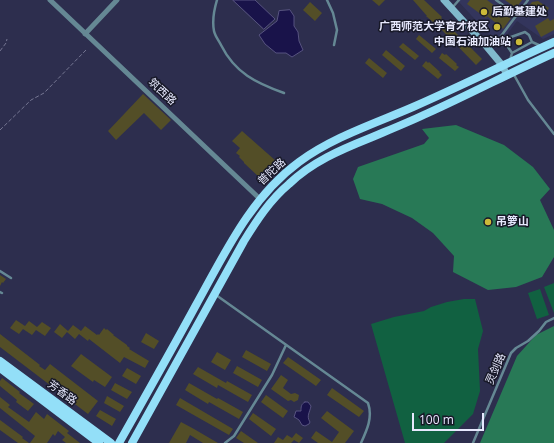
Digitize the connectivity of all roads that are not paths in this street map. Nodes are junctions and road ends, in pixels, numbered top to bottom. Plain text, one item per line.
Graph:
1 (50, 0) edge
2 (117, 0) edge
3 (216, 0) edge
4 (326, 0) edge
5 (444, 0) edge
6 (459, 0) edge
7 (496, 0) edge
8 (528, 0) edge
9 (452, 9) junction
10 (517, 15) junction
11 (85, 34) junction
12 (501, 36) dead end
13 (532, 42) junction
14 (554, 42) edge
15 (334, 44) dead end
16 (542, 47) junction
17 (512, 53) junction
18 (551, 54) edge
19 (506, 63) junction
20 (510, 73) junction
21 (284, 93) dead end
22 (554, 134) edge
23 (260, 199) junction
24 (0, 271) edge
25 (11, 278) dead end
26 (214, 294) junction
27 (554, 318) edge
28 (286, 345) junction
29 (0, 361) edge
30 (0, 368) edge
31 (99, 443) edge
32 (111, 443) edge
33 (119, 443) edge
34 (132, 443) edge
35 (225, 443) edge
36 (361, 443) edge
37 (473, 443) edge

1 - 11 street, 筑西路
2 - 11 street
3 - 21 lane
4 - 15 lane
5 - 9 street
6 - 9 lane
7 - 10 lane
8 - 10 lane
9 - 19 street
10 - 12 lane
11 - 23 street, 筑西路
13 - 16 lane
13 - 17 lane
13 - 17 lane
14 - 16 main road, 普陀路
16 - 18 lane
16 - 19 main road, 普陀路
17 - 19 lane
18 - 20 main road, 普陀路
19 - 20 street
19 - 23 main road, 普陀路
20 - 22 lane
20 - 26 main road, 普陀路
23 - 33 main road, 普陀路
24 - 25 lane
26 - 28 lane
26 - 34 main road, 普陀路
27 - 37 lane, 灵剑路
28 - 35 lane
28 - 36 lane
29 - 32 main road, 芳香路
30 - 31 main road, 芳香路

